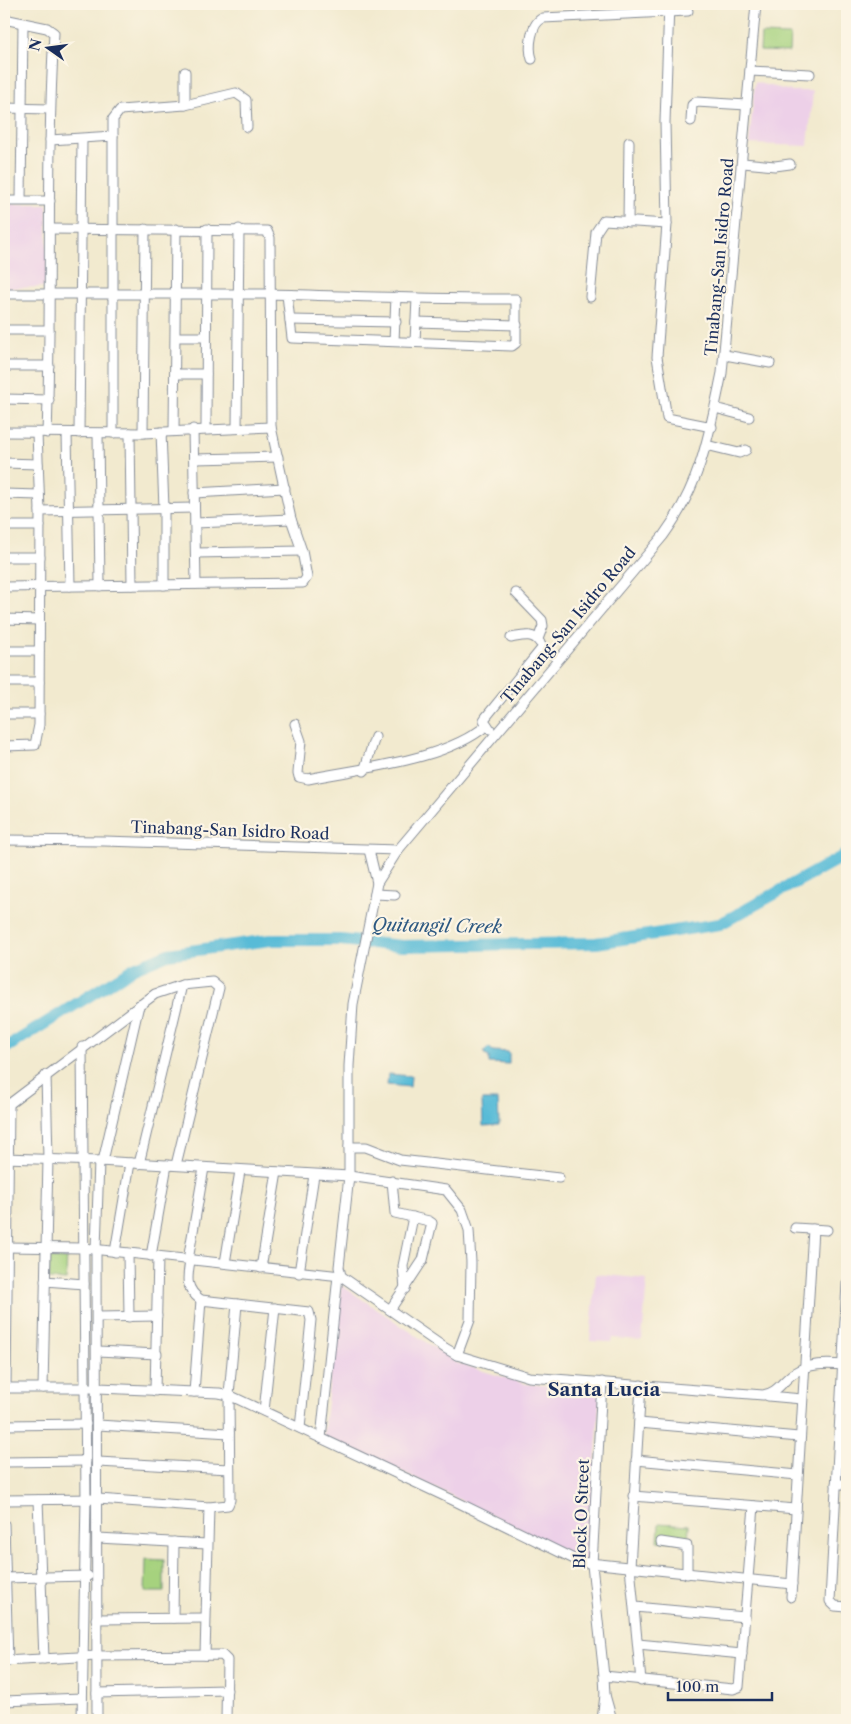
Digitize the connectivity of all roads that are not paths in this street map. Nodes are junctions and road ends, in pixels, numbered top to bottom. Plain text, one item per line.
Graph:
1 (756, 4) edge
2 (669, 8) edge
3 (688, 11) dead end
4 (4, 20) edge
5 (22, 23) junction
6 (532, 59) dead end
7 (750, 71) junction
8 (185, 72) dead end
9 (810, 74) dead end
10 (185, 105) junction
11 (747, 105) junction
12 (4, 108) edge
13 (20, 109) junction
14 (50, 109) junction
15 (691, 121) dead end
16 (247, 127) dead end
17 (113, 136) junction
18 (82, 139) junction
19 (50, 140) junction
20 (629, 142) dead end
21 (743, 163) junction
22 (790, 164) dead end
23 (21, 200) junction
24 (4, 201) edge
25 (50, 201) junction
26 (628, 222) junction
27 (667, 224) junction
28 (113, 228) junction
29 (50, 229) junction
30 (82, 229) junction
31 (145, 229) junction
32 (176, 229) junction
33 (207, 229) junction
34 (239, 229) junction
35 (50, 293) junction
36 (81, 293) junction
37 (4, 294) edge
38 (112, 294) junction
39 (144, 294) junction
40 (175, 294) junction
41 (207, 294) junction
42 (238, 294) junction
43 (269, 294) junction
44 (287, 295) junction
45 (396, 297) junction
46 (590, 297) dead end
47 (416, 298) junction
48 (290, 320) junction
49 (396, 322) junction
50 (416, 322) junction
51 (517, 325) junction
52 (4, 330) edge
53 (50, 330) junction
54 (176, 337) junction
55 (206, 338) junction
56 (394, 341) junction
57 (415, 342) junction
58 (725, 355) junction
59 (770, 362) dead end
60 (4, 366) edge
61 (49, 366) junction
62 (175, 374) junction
63 (206, 374) junction
64 (4, 399) edge
65 (49, 400) junction
66 (715, 408) junction
67 (749, 416) dead end
68 (271, 427) junction
69 (712, 427) junction
70 (237, 428) junction
71 (193, 429) junction
72 (206, 429) junction
73 (174, 431) junction
74 (4, 432) edge
75 (161, 432) junction
76 (37, 433) junction
77 (48, 433) junction
78 (67, 433) junction
79 (79, 433) junction
80 (113, 433) junction
81 (130, 433) junction
82 (143, 433) junction
83 (98, 434) junction
84 (706, 445) junction
85 (746, 450) dead end
86 (278, 457) junction
87 (194, 459) junction
88 (4, 463) edge
89 (38, 464) junction
90 (285, 488) junction
91 (194, 493) junction
92 (4, 494) edge
93 (39, 495) junction
94 (164, 508) junction
95 (194, 508) junction
96 (101, 510) junction
97 (133, 510) junction
98 (40, 511) junction
99 (70, 511) junction
100 (291, 519) junction
101 (195, 523) junction
102 (4, 526) edge
103 (40, 526) junction
104 (302, 551) junction
105 (196, 553) junction
106 (4, 557) edge
107 (40, 557) junction
108 (196, 584) junction
109 (132, 585) junction
110 (164, 585) junction
111 (70, 586) junction
112 (100, 586) junction
113 (4, 587) edge
114 (39, 588) junction
115 (516, 593) dead end
116 (4, 620) edge
117 (39, 620) junction
118 (511, 638) dead end
119 (540, 643) junction
120 (4, 650) edge
121 (39, 651) junction
122 (558, 659) junction
123 (4, 682) edge
124 (39, 682) junction
125 (4, 714) edge
126 (39, 714) junction
127 (295, 724) dead end
128 (487, 725) junction
129 (496, 734) junction
130 (375, 737) dead end
131 (4, 746) edge
132 (364, 771) junction
133 (4, 840) edge
134 (369, 850) junction
135 (398, 850) junction
136 (377, 883) junction
137 (375, 894) junction
138 (395, 895) dead end
139 (182, 985) junction
140 (139, 1005) junction
141 (82, 1047) junction
142 (46, 1075) junction
143 (7, 1106) edge
144 (349, 1147) junction
145 (6, 1158) edge
146 (48, 1159) junction
147 (84, 1160) junction
148 (101, 1161) junction
149 (135, 1163) junction
150 (172, 1165) junction
151 (204, 1168) junction
152 (240, 1171) junction
153 (277, 1172) junction
154 (314, 1175) junction
155 (349, 1176) junction
156 (558, 1178) dead end
157 (392, 1181) junction
158 (413, 1217) junction
159 (795, 1228) dead end
160 (814, 1229) junction
161 (827, 1230) dead end
162 (6, 1247) edge
163 (46, 1248) junction
164 (83, 1248) junction
165 (96, 1249) junction
166 (115, 1252) junction
167 (128, 1254) junction
168 (155, 1257) junction
169 (189, 1260) junction
170 (224, 1263) junction
171 (261, 1268) junction
172 (299, 1273) junction
173 (340, 1276) junction
174 (45, 1281) junction
175 (84, 1284) junction
176 (847, 1284) edge
177 (404, 1288) junction
178 (201, 1300) junction
179 (237, 1304) junction
180 (275, 1308) junction
181 (390, 1310) junction
182 (98, 1316) junction
183 (129, 1316) junction
184 (157, 1316) junction
185 (98, 1351) junction
186 (157, 1354) junction
187 (458, 1355) junction
188 (845, 1364) edge
189 (804, 1369) junction
190 (602, 1382) junction
191 (641, 1385) junction
192 (5, 1388) edge
193 (43, 1388) junction
194 (86, 1388) junction
195 (98, 1388) junction
196 (155, 1390) junction
197 (194, 1392) junction
198 (763, 1395) junction
199 (228, 1396) junction
200 (802, 1399) junction
201 (264, 1411) junction
202 (638, 1423) junction
203 (86, 1424) junction
204 (4, 1425) edge
205 (98, 1425) junction
206 (300, 1428) junction
207 (229, 1433) junction
208 (799, 1437) junction
209 (320, 1438) junction
210 (636, 1460) junction
211 (86, 1461) junction
212 (4, 1462) edge
213 (98, 1462) junction
214 (229, 1469) junction
215 (798, 1475) junction
216 (836, 1484) junction
217 (847, 1484) edge
218 (633, 1496) junction
219 (86, 1499) junction
220 (98, 1499) junction
221 (4, 1500) edge
222 (38, 1500) junction
223 (754, 1506) junction
224 (209, 1507) junction
225 (796, 1509) junction
226 (4, 1524) edge
227 (98, 1538) junction
228 (174, 1542) junction
229 (661, 1542) dead end
230 (207, 1544) junction
231 (592, 1565) junction
232 (630, 1568) junction
233 (686, 1574) junction
234 (83, 1576) junction
235 (42, 1577) junction
236 (97, 1577) junction
237 (5, 1578) edge
238 (749, 1581) junction
239 (792, 1584) junction
240 (791, 1597) dead end
241 (635, 1607) junction
242 (847, 1607) edge
243 (745, 1617) junction
244 (173, 1618) junction
245 (205, 1618) junction
246 (96, 1619) junction
247 (638, 1644) junction
248 (205, 1654) junction
249 (742, 1654) junction
250 (97, 1656) junction
251 (84, 1657) junction
252 (44, 1659) junction
253 (6, 1661) edge
254 (604, 1676) junction
255 (641, 1681) junction
256 (227, 1690) junction
257 (97, 1694) junction
258 (605, 1695) junction
259 (82, 1698) junction
260 (4, 1702) edge
261 (82, 1720) edge
262 (97, 1720) edge
263 (226, 1720) edge
264 (602, 1720) edge
265 (612, 1720) edge

1 - 7 street, Tinabang-San Isidro Road
2 - 3 street
2 - 6 street
2 - 27 street
4 - 5 street
5 - 13 street
5 - 14 street
7 - 9 street
7 - 11 street, Tinabang-San Isidro Road
8 - 10 street
10 - 16 street
10 - 17 street
11 - 15 street
11 - 21 street, Tinabang-San Isidro Road
12 - 13 street
13 - 14 street
13 - 23 street
14 - 19 street
17 - 18 street
17 - 28 street
18 - 19 street
18 - 30 street
19 - 25 street
20 - 26 street
21 - 22 street
21 - 58 street, Tinabang-San Isidro Road
23 - 24 street
23 - 25 street
25 - 29 street
26 - 27 street
26 - 46 street
27 - 69 street
28 - 30 street
28 - 31 street
28 - 38 street
29 - 30 street
29 - 35 street
30 - 36 street
31 - 32 street
31 - 39 street
32 - 33 street
32 - 40 street
33 - 34 street
33 - 41 street
34 - 42 street
34 - 43 street
35 - 36 street
35 - 37 street
35 - 53 street
36 - 38 street
36 - 79 street
38 - 39 street
38 - 80 street
39 - 40 street
39 - 82 street
40 - 41 street
40 - 54 street
41 - 42 street
41 - 55 street
42 - 43 street
42 - 70 street
43 - 44 street
43 - 68 street
44 - 45 street
44 - 48 street
45 - 47 street
45 - 49 street
47 - 50 street
47 - 51 street
48 - 49 street
48 - 56 street
49 - 56 street
50 - 51 street
50 - 57 street
51 - 57 street
52 - 53 street
53 - 61 street
54 - 55 street
54 - 62 street
55 - 63 street
56 - 57 street
58 - 59 street
58 - 66 street, Tinabang-San Isidro Road
60 - 61 street
61 - 65 street
62 - 63 street
62 - 73 street
63 - 72 street
64 - 65 street
65 - 77 street
66 - 67 street
66 - 69 street, Tinabang-San Isidro Road
68 - 70 street
68 - 86 street
69 - 84 street, Tinabang-San Isidro Road
70 - 72 street
71 - 72 street
71 - 73 street
71 - 87 street
73 - 75 street
74 - 76 street
75 - 82 street
75 - 94 street
76 - 77 street
76 - 89 street
77 - 78 street
78 - 79 street
78 - 99 street
79 - 83 street
80 - 81 street
80 - 83 street
81 - 82 street
81 - 97 street
83 - 96 street
84 - 85 street
84 - 122 street, Tinabang-San Isidro Road
86 - 87 street
86 - 90 street
87 - 91 street
88 - 89 street
89 - 93 street
90 - 91 street
90 - 100 street
91 - 95 street
92 - 93 street
93 - 98 street
94 - 95 street
94 - 97 street
94 - 110 street
95 - 101 street
96 - 97 street
96 - 99 street
96 - 112 street
97 - 109 street
98 - 99 street
98 - 103 street
99 - 111 street
100 - 101 street
100 - 104 street
101 - 105 street
102 - 103 street
103 - 107 street
104 - 105 street
104 - 108 street
105 - 108 street
106 - 107 street
107 - 114 street
108 - 110 street
109 - 110 street
109 - 112 street
111 - 112 street
111 - 114 street
113 - 114 street
114 - 117 street
115 - 119 street
116 - 117 street
117 - 121 street
118 - 119 street
119 - 122 street
119 - 128 street
120 - 121 street
121 - 124 street
122 - 129 street, Tinabang-San Isidro Road
123 - 124 street
124 - 126 street
125 - 126 street
126 - 131 street
127 - 132 street
128 - 129 street
128 - 132 street
129 - 135 street, Tinabang-San Isidro Road
130 - 132 street
133 - 134 street, Tinabang-San Isidro Road
134 - 135 street, Tinabang-San Isidro Road
134 - 136 street
135 - 136 street
136 - 137 street
137 - 138 street
137 - 144 street
139 - 140 street
139 - 149 street
139 - 150 street
140 - 141 street
140 - 148 street
141 - 142 street
141 - 147 street
142 - 143 street
142 - 146 street
143 - 145 street
144 - 155 street
144 - 156 street
145 - 146 street
145 - 162 street
146 - 147 street
146 - 163 street
147 - 148 street
147 - 164 street
148 - 149 street
148 - 165 street
149 - 150 street
149 - 166 street
150 - 151 street
150 - 168 street
151 - 152 street
151 - 169 street
152 - 153 street
152 - 170 street
153 - 154 street
153 - 171 street
154 - 155 street
154 - 172 street
155 - 157 street
155 - 173 street
157 - 158 street
157 - 187 street
158 - 177 street
158 - 177 street
159 - 160 street
160 - 161 street
160 - 189 street
162 - 163 street
162 - 192 street
163 - 164 street
163 - 174 street
164 - 165 street
164 - 175 street
165 - 166 street
165 - 182 street
166 - 167 street
167 - 168 street
167 - 183 street
168 - 169 street
168 - 184 street
169 - 170 street
169 - 178 street
170 - 171 street
171 - 172 street
172 - 173 street
173 - 181 street
173 - 209 street
174 - 175 street
174 - 193 street
175 - 194 street
176 - 188 street
177 - 181 street
178 - 179 street
178 - 197 street
179 - 180 street
179 - 199 street
180 - 201 street
180 - 206 street
181 - 187 street
182 - 183 street
182 - 185 street
183 - 184 street
184 - 186 street
185 - 186 street
185 - 195 street
186 - 196 street
187 - 190 street
188 - 189 street
188 - 216 street
189 - 198 street
189 - 200 street
190 - 191 street
190 - 231 street, Block O Street
191 - 198 street
191 - 202 street
192 - 193 street
193 - 194 street
194 - 195 street
194 - 203 street
195 - 196 street
195 - 205 street
196 - 197 street
197 - 199 street
198 - 200 street
199 - 201 street
199 - 207 street
200 - 208 street
201 - 206 street
202 - 208 street
202 - 210 street
203 - 204 street
203 - 211 street
205 - 207 street
205 - 213 street
206 - 209 street
207 - 214 street
208 - 215 street
209 - 231 street
210 - 215 street
210 - 218 street
211 - 212 street
211 - 219 street
213 - 214 street
213 - 220 street
214 - 224 street
215 - 225 street
216 - 217 street
216 - 242 street
218 - 223 street
218 - 232 street
219 - 220 street
219 - 222 street
219 - 234 street
220 - 224 street
220 - 227 street
221 - 222 street
222 - 235 street
223 - 225 street
223 - 238 street
224 - 230 street
225 - 239 street
226 - 237 street
227 - 228 street
227 - 236 street
228 - 230 street
228 - 244 street
229 - 233 street
230 - 245 street
231 - 232 street
231 - 254 street, Block O Street
232 - 233 street
232 - 241 street
233 - 238 street
234 - 235 street
234 - 236 street
234 - 251 street
235 - 237 street
235 - 252 street
236 - 246 street
237 - 253 street
238 - 239 street
238 - 243 street
239 - 240 street
241 - 243 street
241 - 247 street
243 - 249 street
244 - 245 street
244 - 246 street
245 - 248 street
246 - 250 street
247 - 249 street
247 - 255 street
248 - 250 street
248 - 256 street
249 - 255 street
250 - 251 street
250 - 257 street
251 - 252 street
251 - 259 street
252 - 253 street
254 - 255 street
254 - 258 street, Block O Street
256 - 257 street
256 - 263 street
257 - 262 street
258 - 264 street
258 - 265 street
259 - 260 street
259 - 261 street

